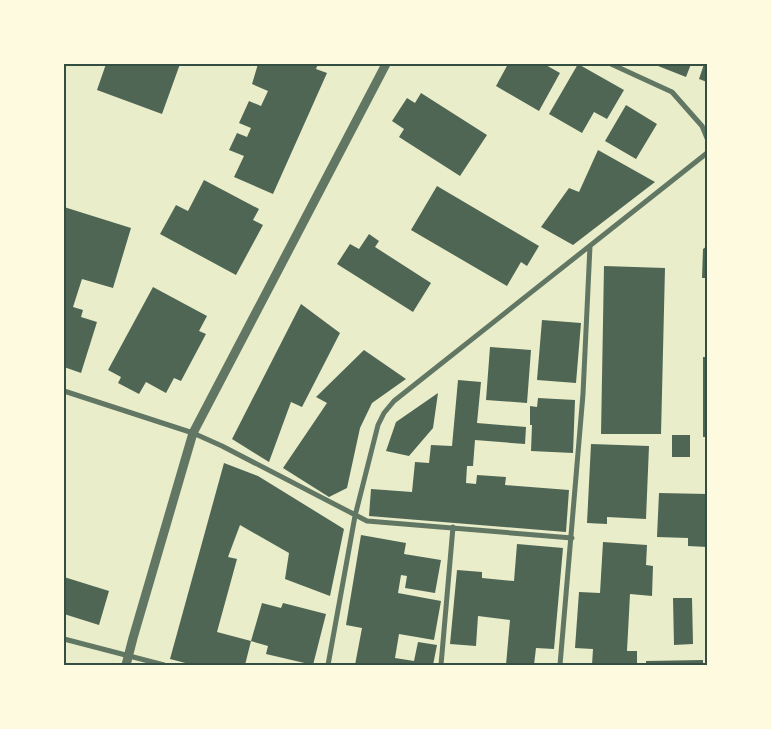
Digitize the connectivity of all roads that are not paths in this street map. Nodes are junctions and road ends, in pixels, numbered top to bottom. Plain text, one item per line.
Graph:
1 (386, 64) edge
2 (611, 64) edge
3 (707, 138) edge
4 (707, 153) edge
5 (590, 246) junction
6 (64, 391) edge
7 (193, 433) junction
8 (355, 516) junction
9 (453, 527) junction
10 (572, 538) junction
11 (64, 639) edge
12 (128, 656) junction
13 (126, 665) edge
14 (164, 665) edge
15 (328, 665) edge
16 (441, 665) edge
17 (560, 665) edge

1 - 7 street
2 - 3 street
4 - 5 street
5 - 8 street
5 - 10 street
6 - 7 street
7 - 8 street
7 - 12 street
8 - 9 street
8 - 15 street
9 - 10 street
9 - 16 street
10 - 17 street
11 - 12 street
12 - 13 street
12 - 14 street

